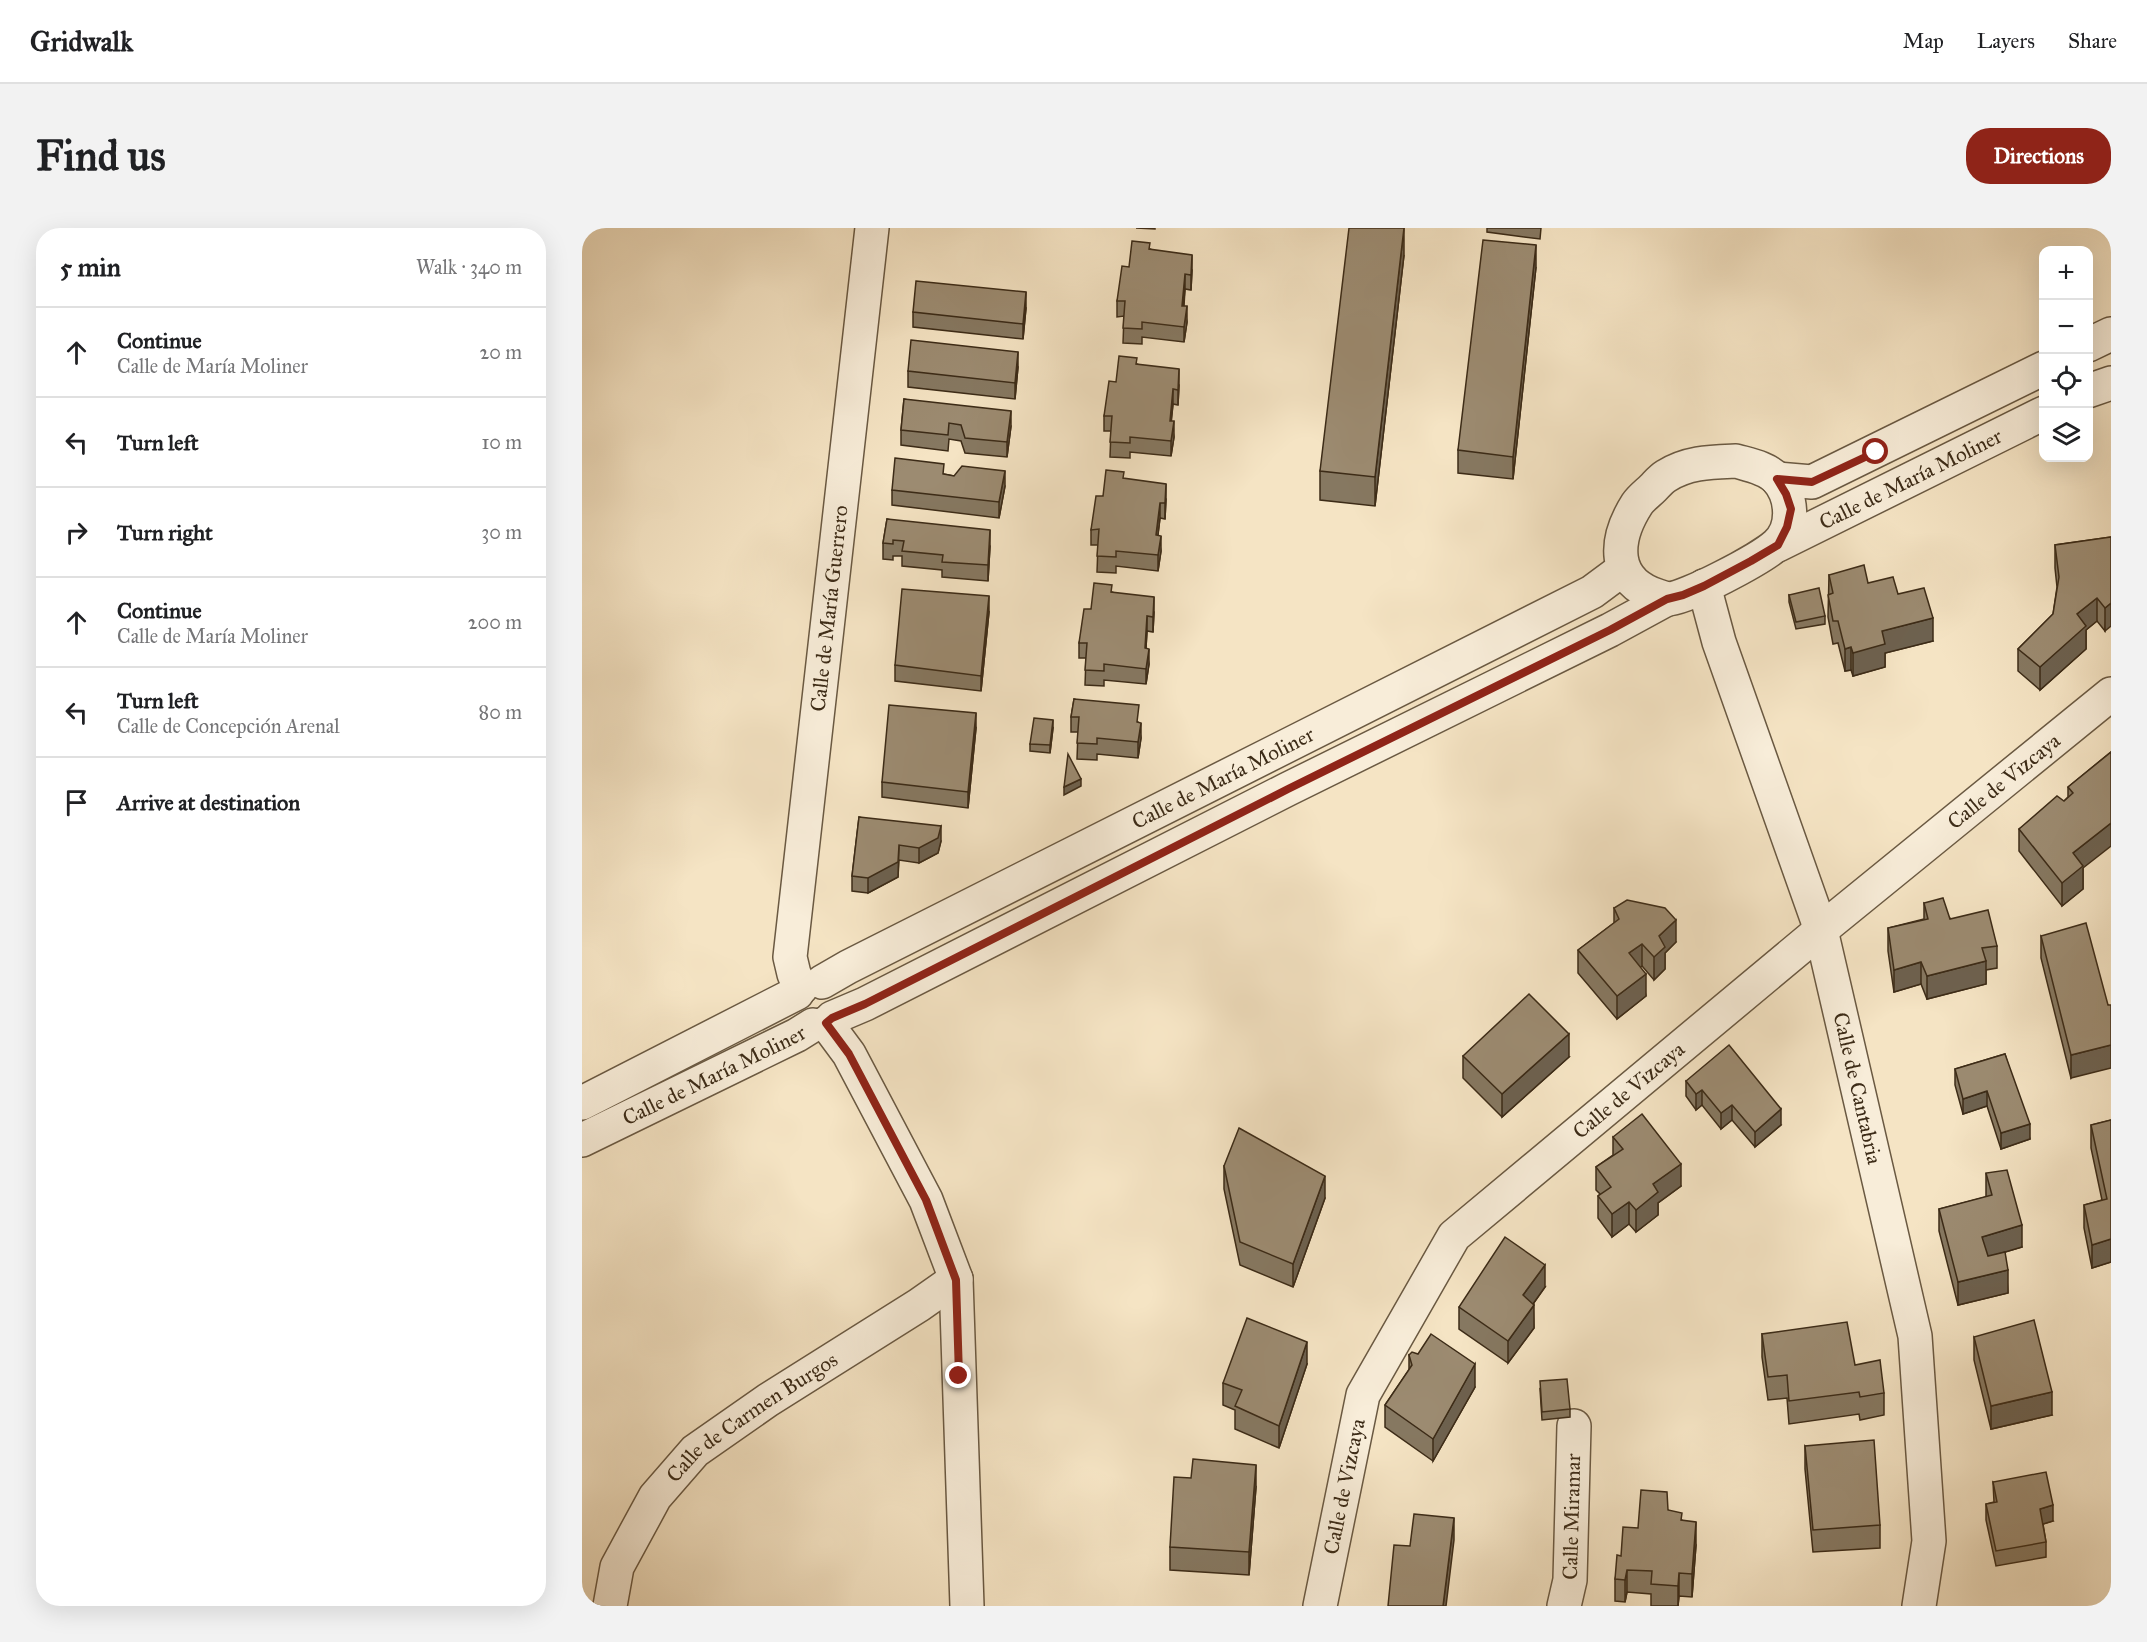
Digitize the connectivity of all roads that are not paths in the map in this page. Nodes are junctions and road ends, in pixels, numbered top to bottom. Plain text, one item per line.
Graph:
1 (872, 228) edge
2 (2111, 334) edge
3 (2093, 343) edge
4 (2039, 370) edge
5 (2111, 383) edge
6 (2093, 388) edge
7 (2039, 415) edge
8 (1777, 479) junction
9 (1778, 545) junction
10 (1623, 569) junction
11 (1704, 586) junction
12 (1667, 599) junction
13 (2111, 694) edge
14 (1821, 930) junction
15 (807, 988) junction
16 (824, 1022) junction
17 (582, 1103) edge
18 (582, 1140) edge
19 (956, 1280) junction
20 (1574, 1426) dead end
21 (610, 1606) edge
22 (967, 1606) edge
23 (1320, 1606) edge
24 (1564, 1606) edge
25 (1918, 1606) edge

1 - 15 street, Calle de María Guerrero
2 - 3 street
4 - 8 street, Calle de María Moliner
5 - 6 street
7 - 9 street, Calle de María Moliner
8 - 9 street
8 - 10 street
9 - 11 street
10 - 12 street
10 - 15 street, Calle de María Moliner
11 - 12 street
11 - 14 street, Calle de Cantabria
12 - 16 street, Calle de María Moliner
13 - 14 street, Calle de Vizcaya
14 - 23 street, Calle de Vizcaya
14 - 25 street, Calle de Cantabria
15 - 16 street, Calle de María Moliner
15 - 17 street, Calle de María Moliner
16 - 18 street, Calle de María Moliner
16 - 19 street
19 - 21 street, Calle de Carmen Burgos
19 - 22 street
20 - 24 street, Calle Miramar

